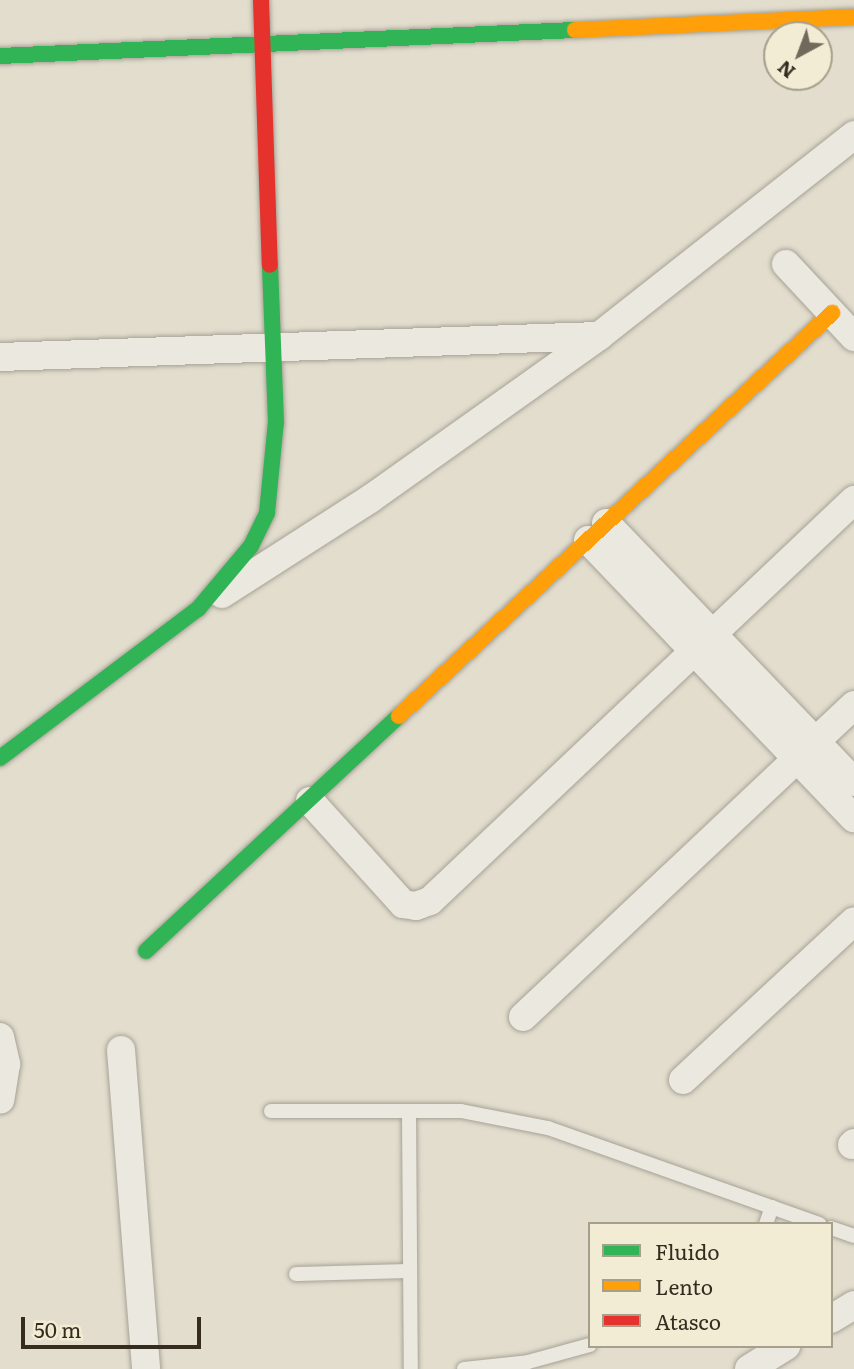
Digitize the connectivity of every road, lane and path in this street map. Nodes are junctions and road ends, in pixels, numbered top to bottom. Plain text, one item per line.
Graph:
1 (261, 0) edge
2 (854, 17) edge
3 (262, 47) junction
4 (0, 55) edge
5 (854, 135) edge
6 (786, 264) dead end
7 (832, 313) junction
8 (599, 336) junction
9 (854, 337) edge
10 (272, 346) junction
11 (0, 357) edge
12 (854, 500) edge
13 (597, 531) junction
14 (198, 609) junction
15 (714, 633) junction
16 (693, 653) junction
17 (854, 705) edge
18 (808, 750) junction
19 (0, 758) edge
20 (854, 782) edge
21 (310, 801) junction
22 (854, 818) edge
23 (854, 921) edge
24 (146, 951) dead end
25 (523, 1017) dead end
26 (0, 1037) edge
27 (121, 1051) dead end
28 (683, 1080) dead end
29 (0, 1100) edge
30 (271, 1111) dead end
31 (410, 1111) junction
32 (772, 1207) junction
33 (767, 1222) edge
34 (814, 1222) edge
35 (833, 1229) edge
36 (854, 1236) edge
37 (410, 1271) junction
38 (296, 1274) dead end
39 (854, 1305) edge
40 (833, 1318) edge
41 (588, 1346) edge
42 (783, 1348) edge
43 (146, 1369) edge
44 (411, 1369) edge
45 (464, 1369) edge
46 (749, 1369) edge

1 - 3 street
2 - 3 street
3 - 4 street
3 - 10 street
5 - 8 street
6 - 7 street
7 - 9 street
7 - 13 street
8 - 10 street
8 - 14 street
10 - 11 street
10 - 14 street
12 - 15 street
13 - 15 street
13 - 16 street
13 - 21 street
14 - 19 street
15 - 16 street
15 - 18 street
16 - 18 street
16 - 21 street
17 - 18 street
18 - 20 street
18 - 22 street
18 - 25 street
21 - 24 street
23 - 28 street
26 - 29 street
27 - 43 street
30 - 31 lane
31 - 32 lane
31 - 37 lane
32 - 33 lane
32 - 34 lane
35 - 36 lane
37 - 38 lane
37 - 44 lane
39 - 40 street
41 - 45 lane
42 - 46 street

